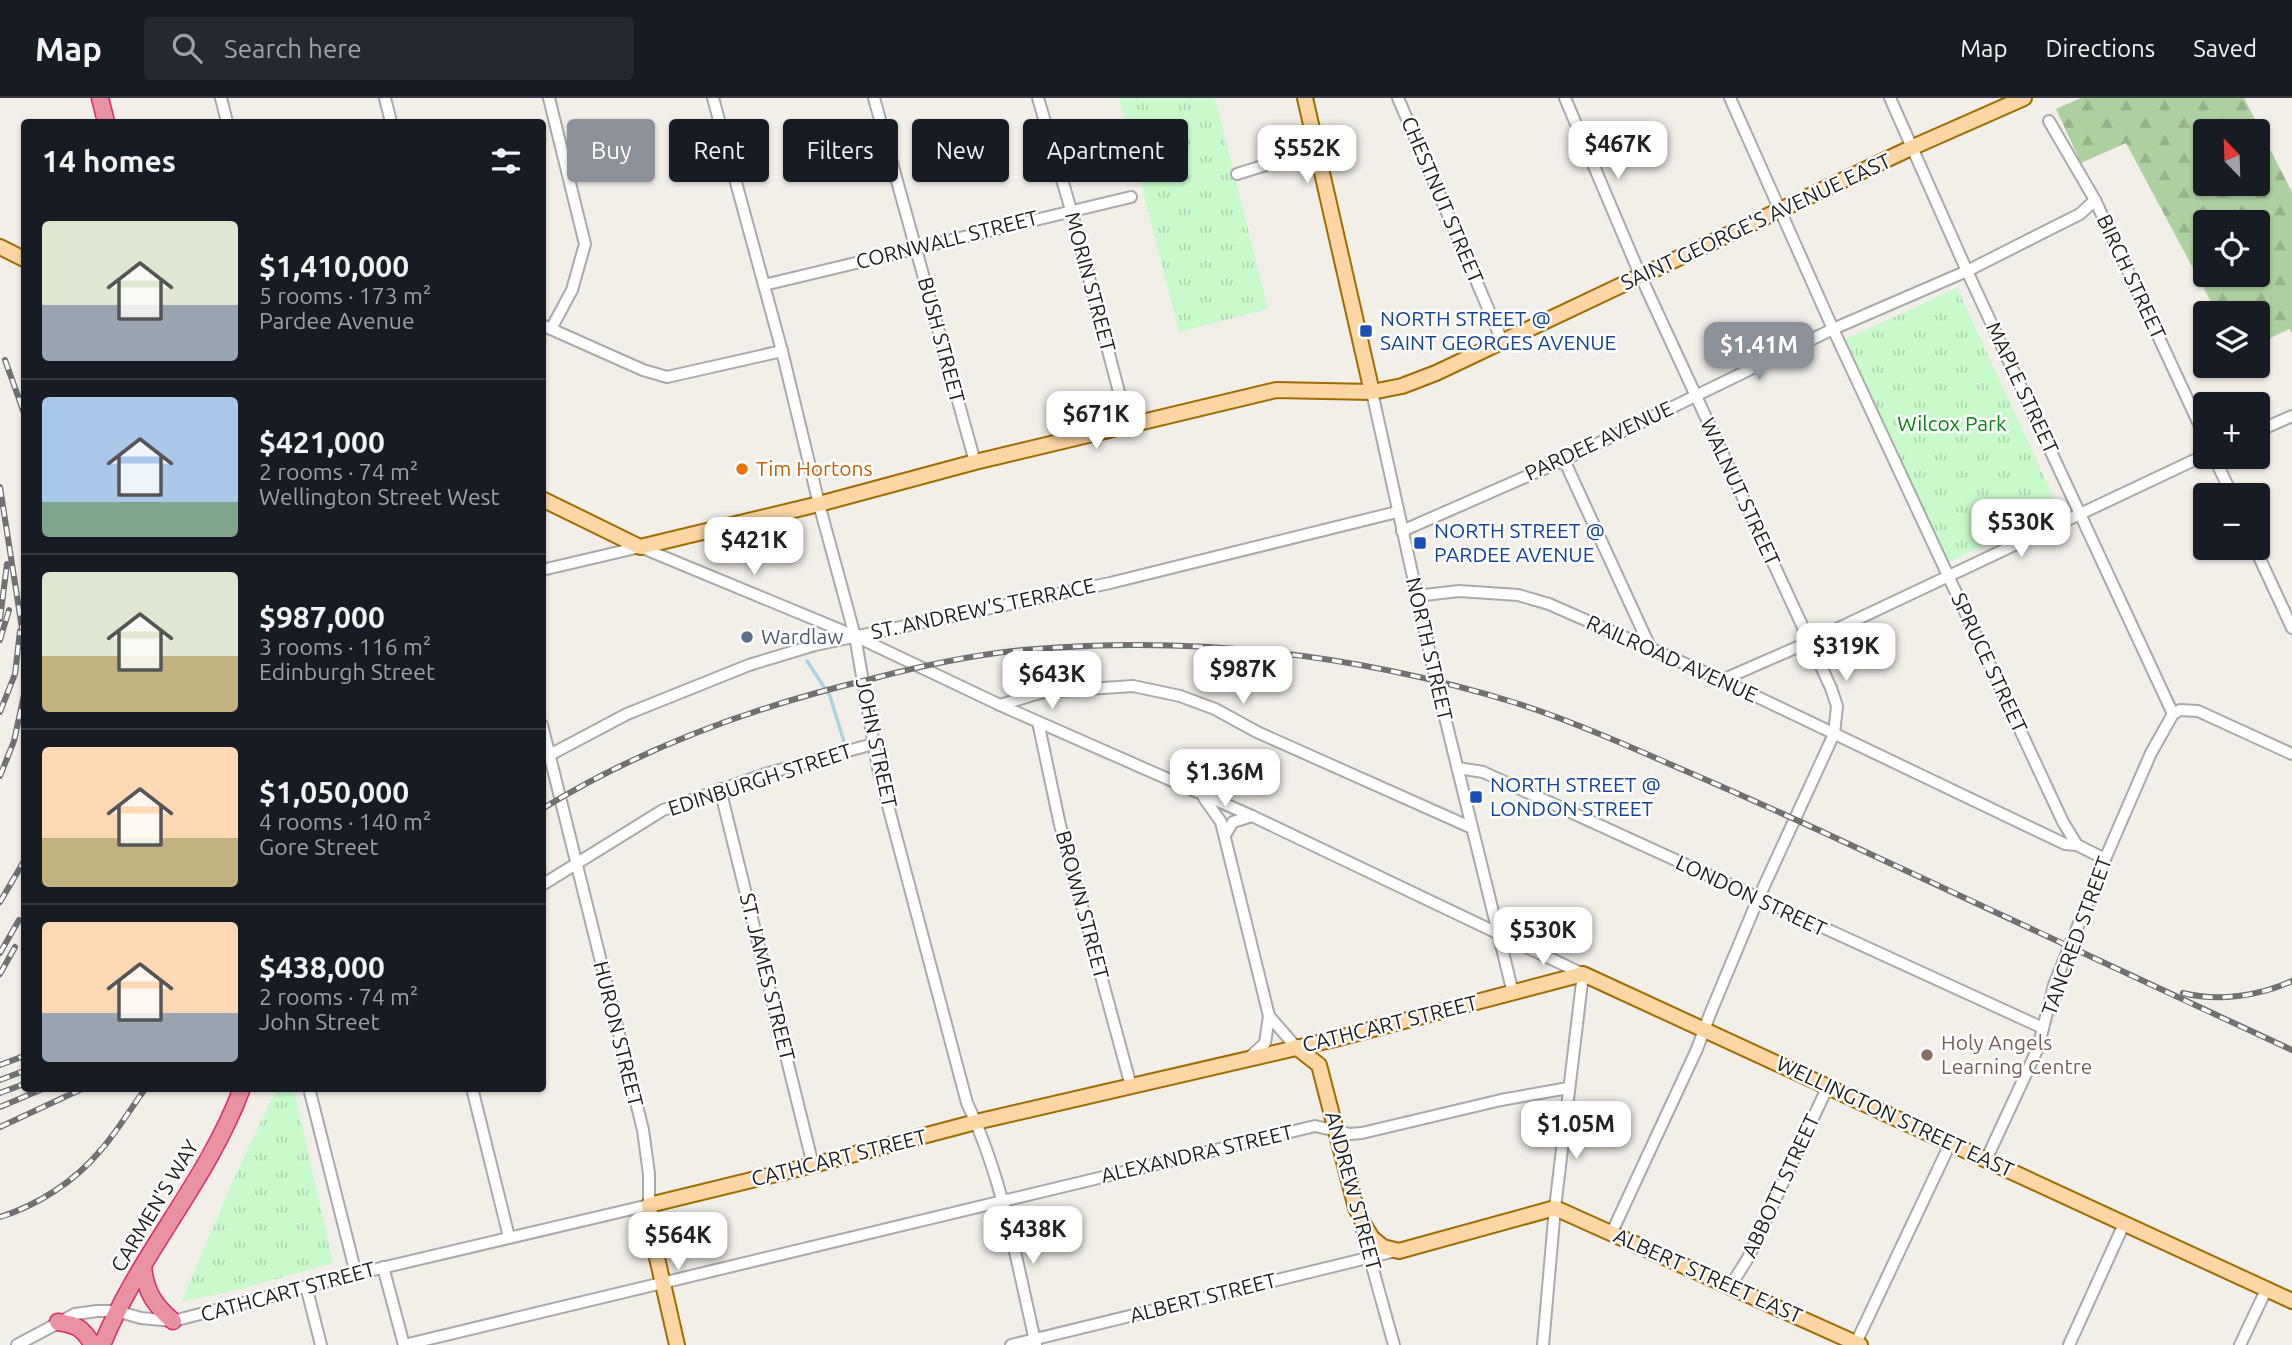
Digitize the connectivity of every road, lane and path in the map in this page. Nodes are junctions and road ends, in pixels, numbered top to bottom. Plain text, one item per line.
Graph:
1 (100, 98) edge
2 (221, 98) edge
3 (385, 98) edge
4 (549, 98) edge
5 (713, 98) edge
6 (874, 98) edge
7 (1038, 98) edge
8 (1305, 98) edge
9 (1398, 98) edge
10 (1565, 98) edge
11 (1730, 98) edge
12 (1890, 98) edge
13 (2024, 98) edge
14 (105, 119) edge
15 (226, 119) edge
16 (390, 119) edge
17 (2049, 121) dead end
18 (1913, 147) junction
19 (1317, 149) junction
20 (1237, 174) dead end
21 (1131, 197) dead end
22 (2095, 200) junction
23 (1071, 210) junction
24 (1779, 210) junction
25 (0, 247) edge
26 (916, 248) junction
27 (21, 258) edge
28 (1967, 271) junction
29 (1641, 276) junction
30 (764, 285) junction
31 (547, 327) edge
32 (1833, 329) junction
33 (1502, 341) junction
34 (782, 351) junction
35 (1372, 392) junction
36 (1695, 396) junction
37 (2193, 411) edge
38 (2292, 416) edge
39 (1128, 426) junction
40 (2270, 426) edge
41 (1564, 460) junction
42 (2193, 461) edge
43 (975, 462) junction
44 (546, 501) edge
45 (819, 504) junction
46 (1397, 512) junction
47 (2081, 514) junction
48 (1402, 531) junction
49 (640, 547) junction
50 (2261, 560) edge
51 (546, 569) edge
52 (1948, 575) junction
53 (1416, 596) junction
54 (2292, 628) edge
55 (885, 629) junction
56 (855, 636) junction
57 (1809, 642) junction
58 (1651, 649) junction
59 (892, 653) junction
60 (1722, 680) junction
61 (1000, 705) junction
62 (2173, 715) junction
63 (1038, 722) junction
64 (1834, 734) junction
65 (873, 744) junction
66 (2292, 754) edge
67 (546, 757) edge
68 (1458, 768) junction
69 (720, 789) junction
70 (1200, 794) junction
71 (1252, 816) junction
72 (1470, 827) junction
73 (1225, 835) junction
74 (2077, 845) junction
75 (2105, 859) junction
76 (578, 862) junction
77 (546, 882) edge
78 (1758, 899) junction
79 (1498, 934) junction
80 (1583, 974) junction
81 (1513, 993) junction
82 (1269, 1016) junction
83 (2043, 1028) junction
84 (1704, 1030) junction
85 (1335, 1039) junction
86 (1296, 1047) junction
87 (1247, 1059) junction
88 (1319, 1065) junction
89 (1130, 1086) junction
90 (1828, 1086) junction
91 (1569, 1088) junction
92 (240, 1092) edge
93 (310, 1092) edge
94 (473, 1092) edge
95 (976, 1122) junction
96 (1337, 1130) junction
97 (1950, 1144) junction
98 (1986, 1160) junction
99 (813, 1165) junction
100 (1001, 1199) junction
101 (649, 1205) junction
102 (1356, 1208) junction
103 (1555, 1208) junction
104 (2124, 1224) junction
105 (1612, 1233) junction
106 (509, 1237) junction
107 (1399, 1251) junction
108 (1370, 1256) junction
109 (143, 1267) junction
110 (383, 1268) junction
111 (356, 1274) junction
112 (663, 1284) junction
113 (1731, 1285) junction
114 (306, 1286) junction
115 (2267, 1288) junction
116 (2292, 1301) edge
117 (116, 1311) junction
118 (173, 1321) junction
119 (58, 1322) junction
120 (1036, 1342) edge
121 (1857, 1344) edge
122 (17, 1345) edge
123 (93, 1345) edge
124 (103, 1345) edge
125 (321, 1345) edge
126 (404, 1345) edge
127 (677, 1345) edge
128 (1011, 1345) edge
129 (1394, 1345) edge
130 (1543, 1345) edge
131 (2069, 1345) edge
132 (2240, 1345) edge

1 - 14 highway
2 - 15 street
3 - 16 street
4 - 31 street
5 - 30 street, JOHN STREET
6 - 26 street, BUSH STREET
7 - 23 street, MORIN STREET
8 - 19 main road, NORTH STREET
9 - 33 street, CHESTNUT STREET
10 - 29 street, WALNUT STREET
11 - 24 street, SPRUCE STREET
12 - 18 street, MAPLE STREET
13 - 18 main road, SAINT GEORGE'S AVENUE EAST
17 - 22 street, BIRCH STREET
18 - 24 main road, SAINT GEORGE'S AVENUE EAST
18 - 28 street, MAPLE STREET
19 - 20 street
19 - 35 main road, NORTH STREET
21 - 23 street, CORNWALL STREET
22 - 28 street, PARDEE AVENUE
22 - 37 street, BIRCH STREET
23 - 26 street, CORNWALL STREET
23 - 39 street, MORIN STREET
24 - 29 main road, SAINT GEORGE'S AVENUE EAST
24 - 32 street, SPRUCE STREET
25 - 27 main road
26 - 30 street, CORNWALL STREET
26 - 43 street, BUSH STREET
28 - 32 street, PARDEE AVENUE
28 - 47 street, MAPLE STREET
29 - 33 main road, SAINT GEORGE'S AVENUE EAST
29 - 36 street, WALNUT STREET
30 - 34 street, JOHN STREET
31 - 34 street
32 - 36 street, PARDEE AVENUE
32 - 52 street, SPRUCE STREET
33 - 35 main road, SAINT GEORGE'S AVENUE EAST
34 - 45 street, JOHN STREET
35 - 39 main road, SAINT GEORGE'S AVENUE EAST
35 - 46 street, NORTH STREET
36 - 41 street, PARDEE AVENUE
36 - 57 street, WALNUT STREET
38 - 40 street
39 - 43 main road, SAINT GEORGE'S AVENUE EAST
41 - 48 street, PARDEE AVENUE
41 - 58 street
42 - 47 street
43 - 45 main road, SAINT GEORGE'S AVENUE EAST
44 - 49 main road
45 - 49 main road, SAINT GEORGE'S AVENUE EAST
45 - 56 street, JOHN STREET
46 - 48 street, NORTH STREET
46 - 55 street, ST. ANDREW'S TERRACE
47 - 52 street
47 - 62 street, MAPLE STREET
48 - 53 street, NORTH STREET
49 - 51 street
49 - 56 street, WELLINGTON STREET EAST
50 - 54 street
52 - 57 street
52 - 74 street, SPRUCE STREET
53 - 58 street, RAILROAD AVENUE
53 - 68 street, NORTH STREET
55 - 56 street, ST. ANDREW'S TERRACE
55 - 59 street
56 - 59 street, WELLINGTON STREET EAST
56 - 65 street, JOHN STREET
56 - 67 street, ST. ANDREW'S TERRACE
57 - 60 street
57 - 64 street, WALNUT STREET
58 - 60 street, RAILROAD AVENUE
59 - 61 street, WELLINGTON STREET EAST
60 - 64 street, RAILROAD AVENUE
61 - 63 street, WELLINGTON STREET EAST
61 - 72 street
62 - 66 street
62 - 75 street, TANCRED STREET
63 - 70 street, WELLINGTON STREET EAST
63 - 89 street, BROWN STREET
64 - 74 street, RAILROAD AVENUE
64 - 78 street
65 - 69 street, EDINBURGH STREET
65 - 95 street, JOHN STREET
67 - 76 street, HURON STREET
68 - 72 street, NORTH STREET
68 - 78 street, LONDON STREET
69 - 76 street, EDINBURGH STREET
69 - 99 street, ST. JAMES STREET
70 - 71 street, WELLINGTON STREET EAST
70 - 73 street
71 - 73 street
71 - 79 street, WELLINGTON STREET EAST
72 - 79 street, NORTH STREET
73 - 82 street
74 - 75 street, RAILROAD AVENUE
75 - 83 street, TANCRED STREET
76 - 77 street, EDINBURGH STREET
76 - 101 street, HURON STREET
78 - 83 street, LONDON STREET
78 - 84 street
79 - 80 street, WELLINGTON STREET EAST
79 - 81 street, NORTH STREET
80 - 81 main road, CATHCART STREET
80 - 84 main road, WELLINGTON STREET EAST
80 - 91 street
81 - 85 main road, CATHCART STREET
82 - 86 street
82 - 87 street
83 - 98 street, TANCRED STREET
84 - 90 main road, WELLINGTON STREET EAST
84 - 105 street
85 - 86 main road, CATHCART STREET
85 - 88 main road
86 - 87 main road, CATHCART STREET
86 - 88 main road
87 - 89 main road, CATHCART STREET
88 - 96 main road, ANDREW STREET
89 - 95 main road, CATHCART STREET
90 - 97 main road, WELLINGTON STREET EAST
90 - 113 street, ABBOTT STREET
91 - 96 street, ALEXANDRA STREET
91 - 103 street
92 - 109 highway, CARMEN'S WAY
93 - 111 street
94 - 106 street
95 - 99 main road, CATHCART STREET
95 - 100 street, JOHN STREET
96 - 100 street, ALEXANDRA STREET
96 - 102 main road, ANDREW STREET
97 - 98 main road, WELLINGTON STREET EAST
97 - 121 street
98 - 104 main road, WELLINGTON STREET EAST
99 - 101 main road, CATHCART STREET
100 - 112 street, ALEXANDRA STREET
100 - 120 street, JOHN STREET
101 - 106 street, CATHCART STREET
101 - 112 main road, HURON STREET
102 - 107 main road
102 - 108 street, ANDREW STREET
103 - 105 main road, ALBERT STREET EAST
103 - 107 main road
103 - 130 street
104 - 115 main road, WELLINGTON STREET EAST
104 - 131 street
105 - 113 main road, ALBERT STREET EAST
106 - 110 street, CATHCART STREET
107 - 108 street, ALBERT STREET
108 - 120 street, ALBERT STREET
108 - 129 street, ANDREW STREET
109 - 117 highway, CARMEN'S WAY
109 - 118 highway
110 - 111 street, CATHCART STREET
110 - 126 street
111 - 114 street, CATHCART STREET
112 - 126 street, ALEXANDRA STREET
112 - 127 main road, HURON STREET
113 - 121 main road, ALBERT STREET EAST
114 - 118 street, CATHCART STREET
114 - 125 street
115 - 116 main road, WELLINGTON STREET EAST
115 - 132 street
117 - 118 street, CATHCART STREET
117 - 119 street, CATHCART STREET
117 - 124 highway, CARMEN'S WAY
119 - 122 street, CATHCART STREET
119 - 123 highway
120 - 128 street, ALBERT STREET

